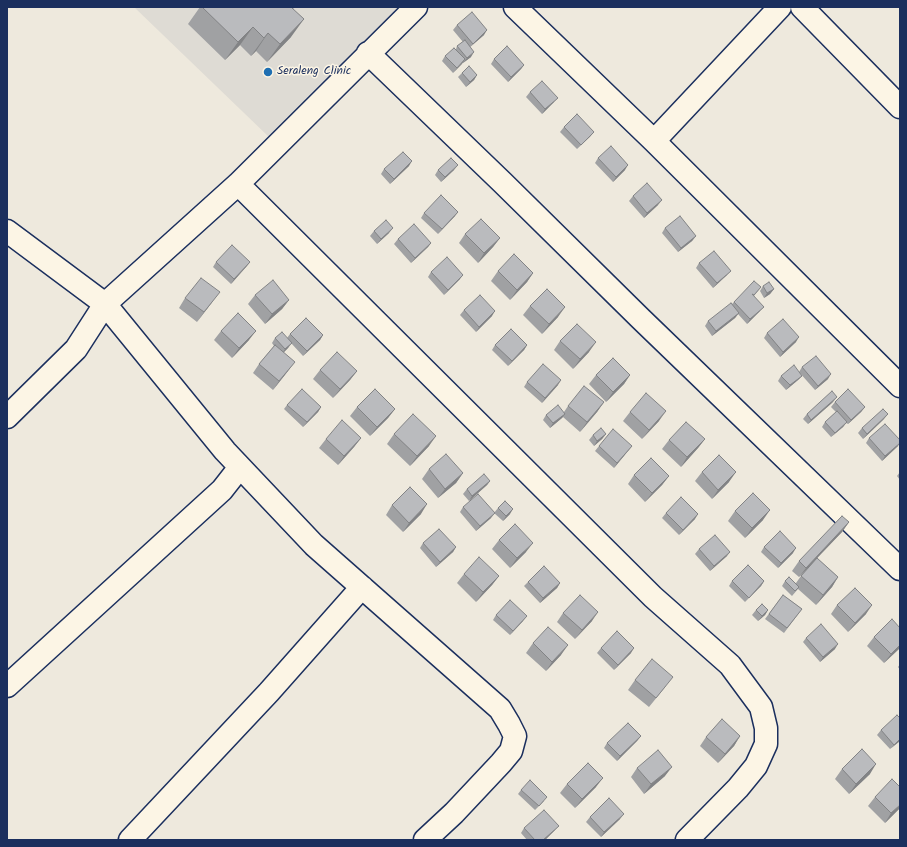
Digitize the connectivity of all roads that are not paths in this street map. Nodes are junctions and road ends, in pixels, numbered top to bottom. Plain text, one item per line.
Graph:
1 (416, 7) edge
2 (515, 7) edge
3 (780, 7) edge
4 (802, 7) edge
5 (368, 54) junction
6 (900, 107) edge
7 (654, 141) junction
8 (238, 184) junction
9 (7, 231) edge
10 (105, 304) junction
11 (900, 386) edge
12 (7, 417) edge
13 (240, 467) junction
14 (900, 569) edge
15 (362, 587) junction
16 (7, 686) edge
17 (130, 840) edge
18 (425, 840) edge
19 (687, 840) edge

1 - 5 street
2 - 7 street
3 - 7 street
4 - 6 street
5 - 8 street
5 - 14 street
7 - 11 street
8 - 10 street
8 - 19 street
9 - 10 street
10 - 12 street
10 - 13 street
13 - 15 street
13 - 16 street
15 - 17 street
15 - 18 street

